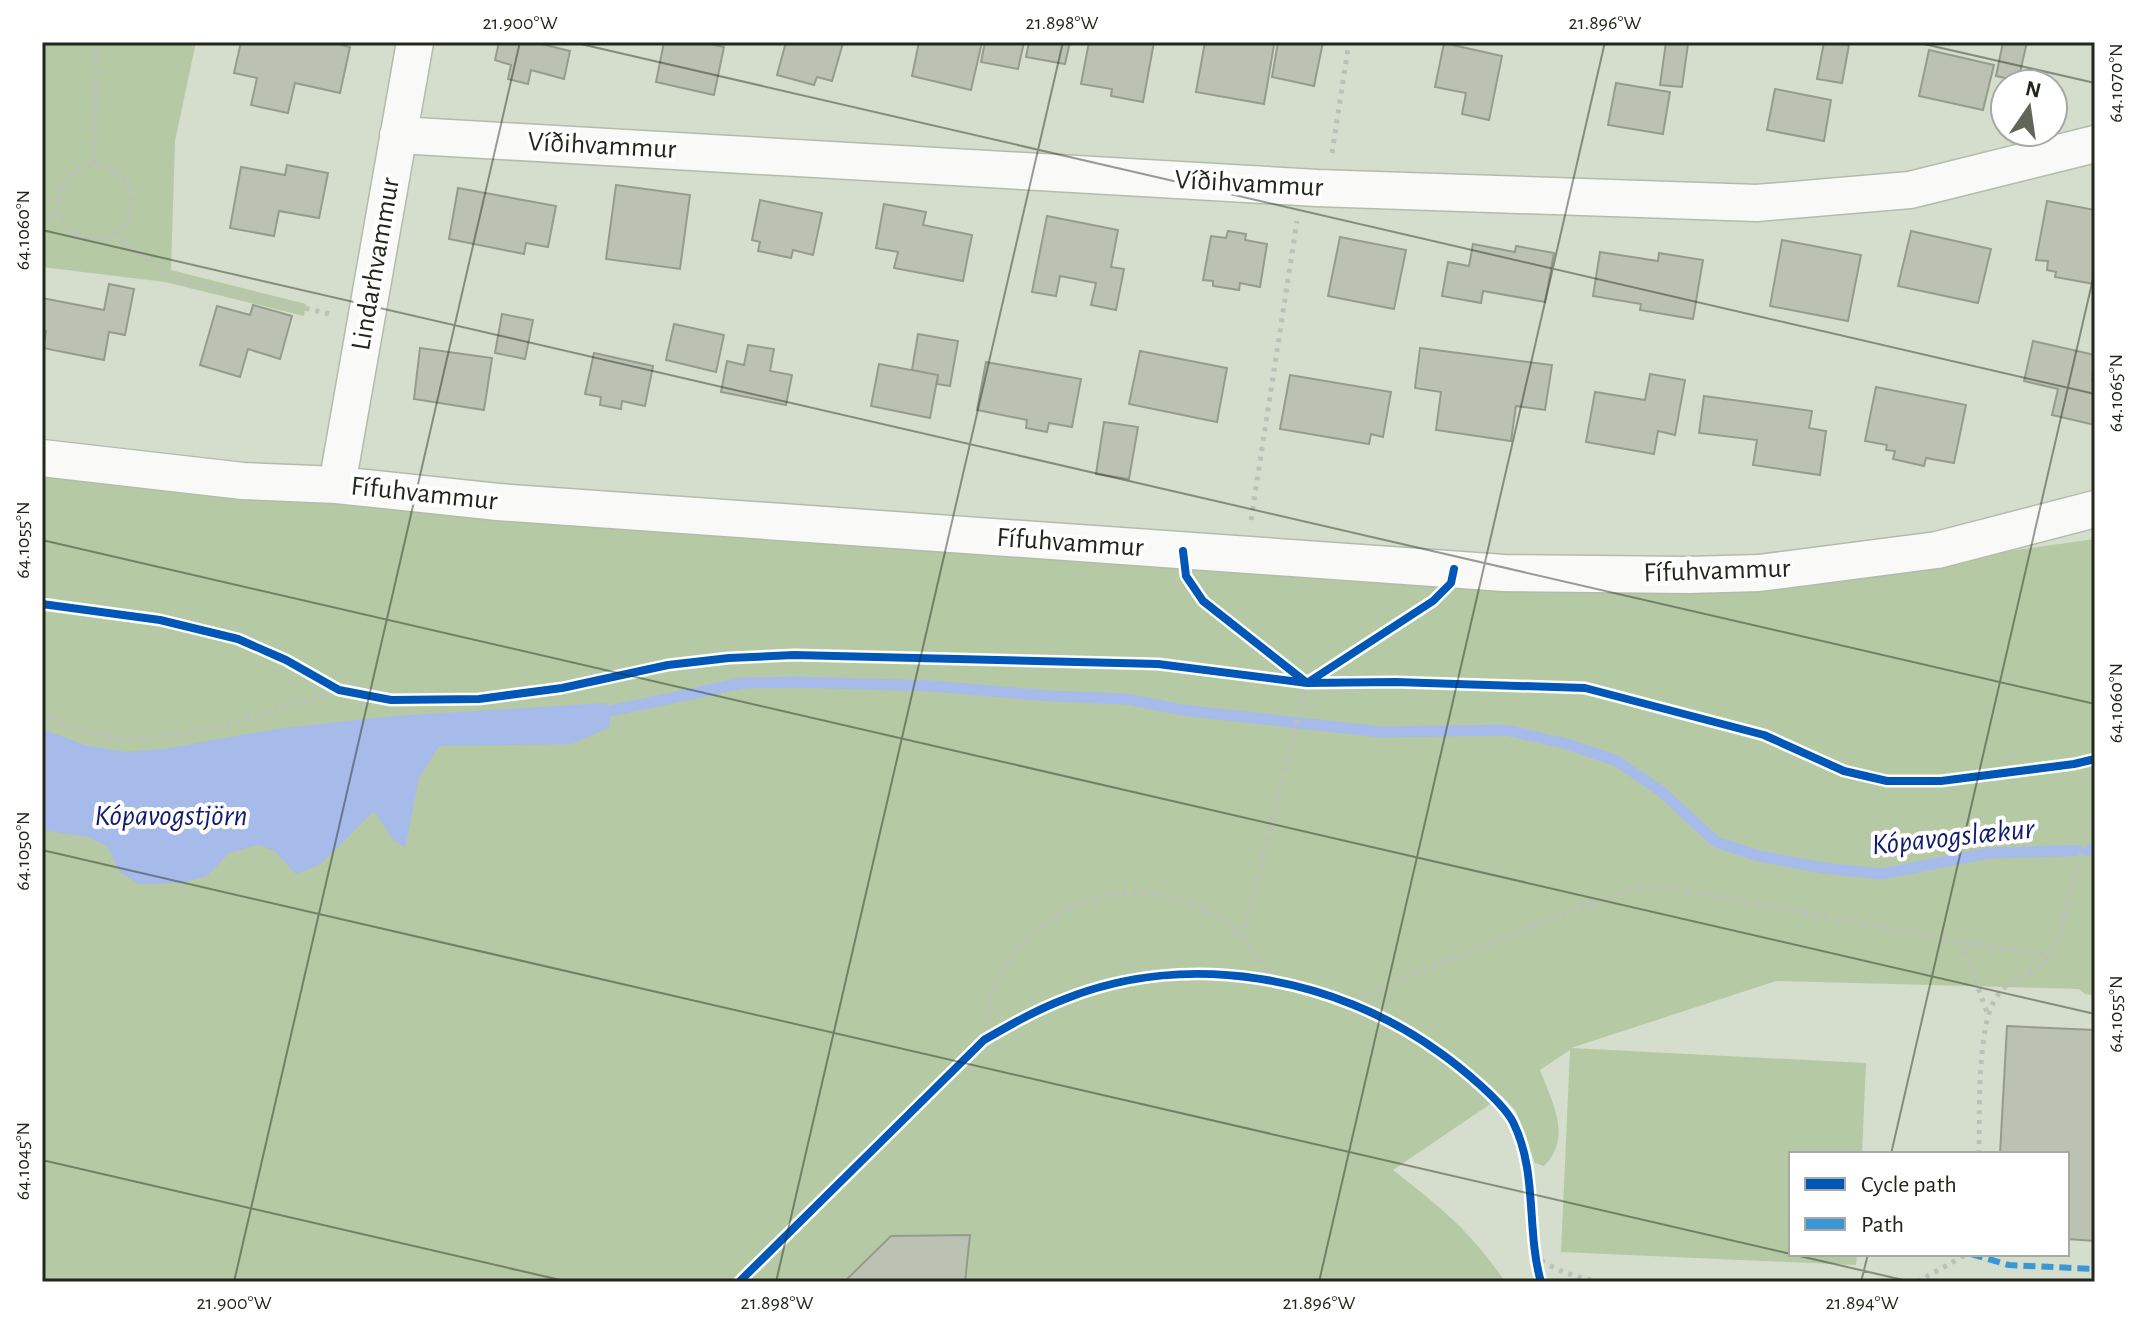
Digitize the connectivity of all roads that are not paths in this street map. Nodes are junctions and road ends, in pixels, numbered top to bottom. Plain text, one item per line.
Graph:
1 (415, 42) edge
2 (398, 135) junction
3 (2095, 144) edge
4 (42, 458) edge
5 (337, 485) junction
6 (2094, 511) edge

1 - 2 street, Lindarhvammur
2 - 3 street, Víðihvammur
2 - 5 street, Lindarhvammur
4 - 5 street, Fífuhvammur
5 - 6 street, Fífuhvammur

